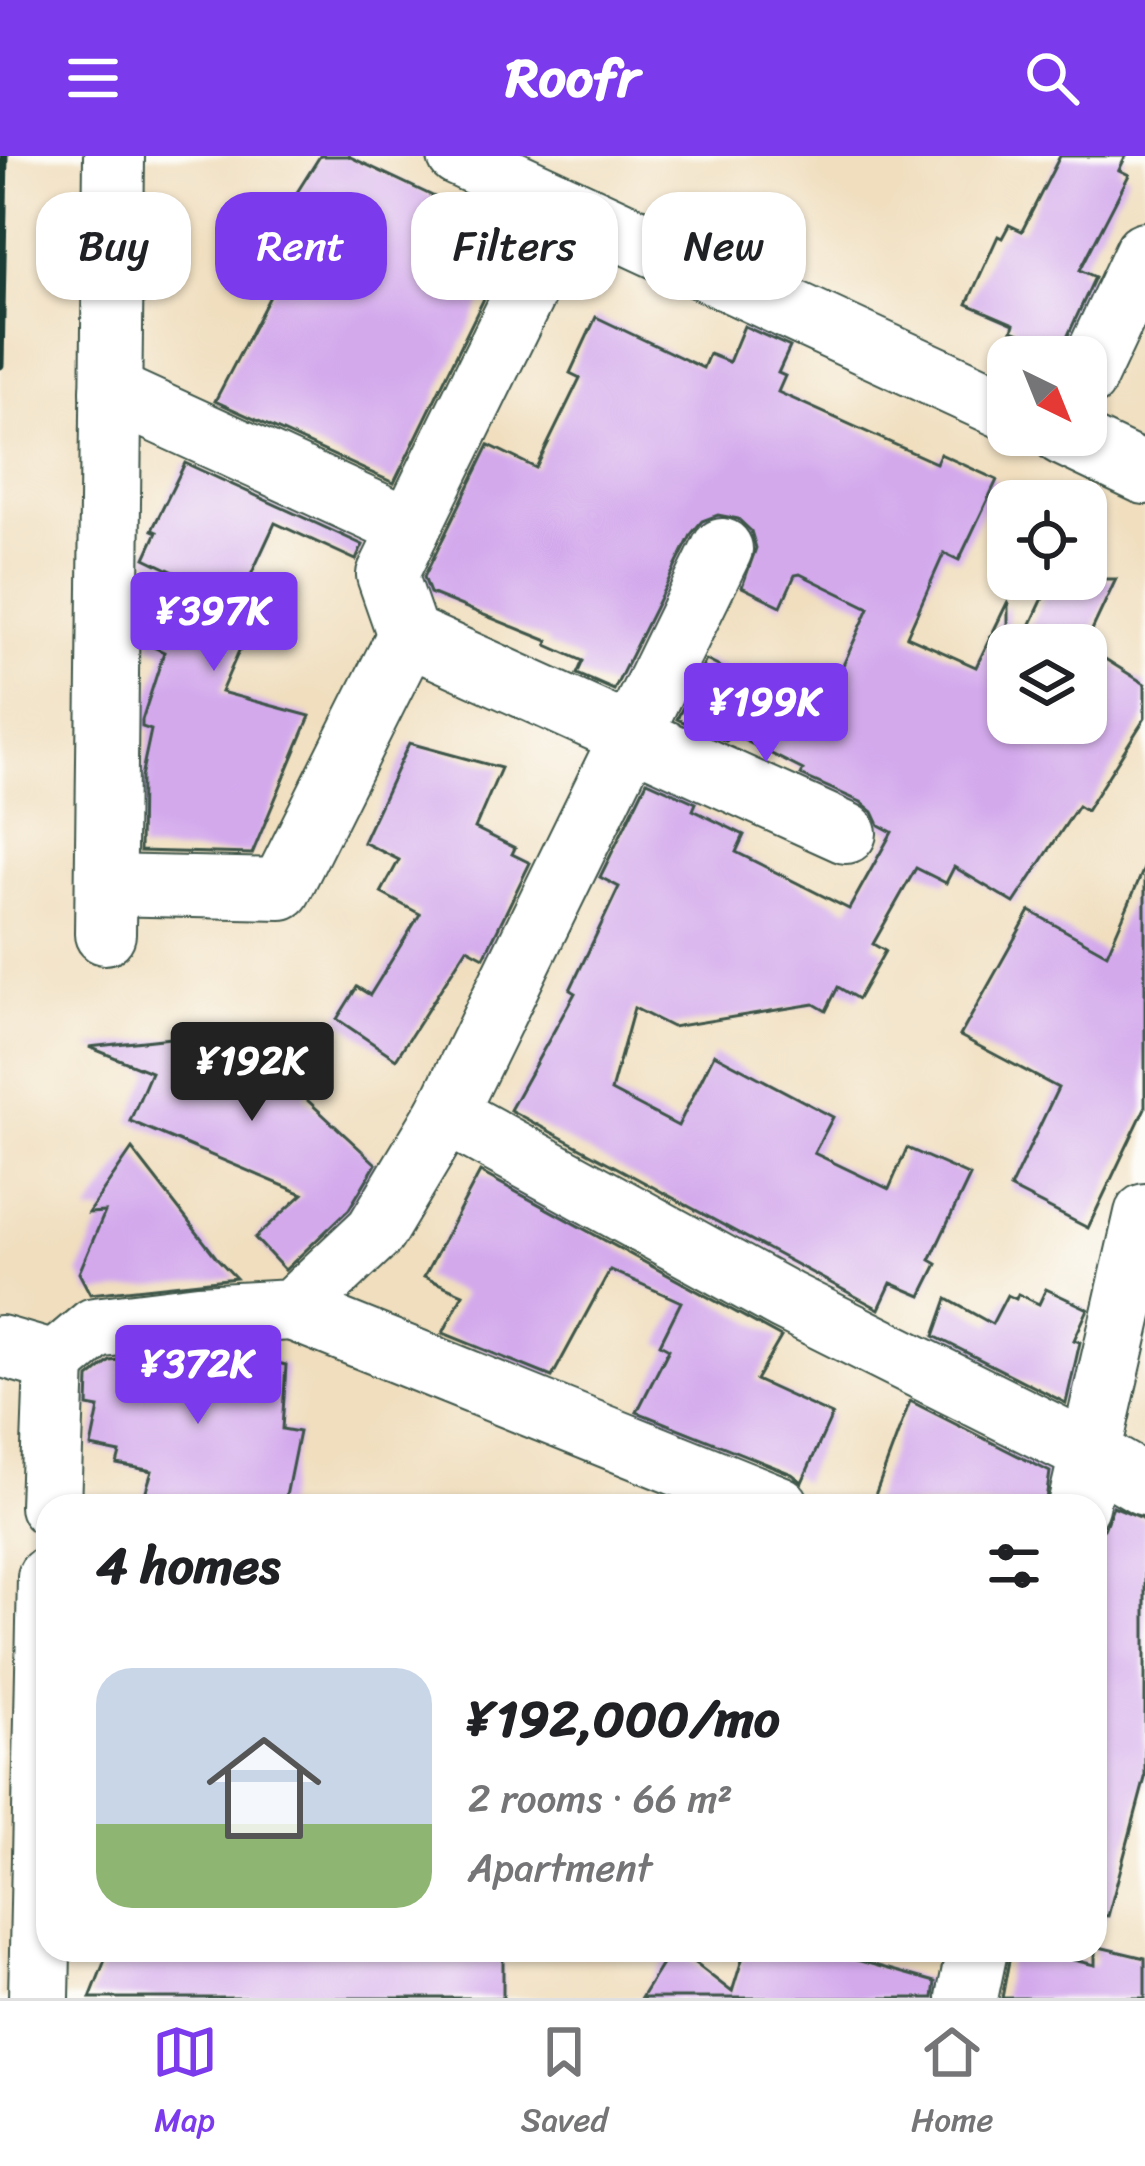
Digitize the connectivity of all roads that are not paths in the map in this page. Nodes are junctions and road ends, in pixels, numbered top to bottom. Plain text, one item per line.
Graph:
1 (114, 156) edge
2 (458, 156) edge
3 (536, 192) edge
4 (618, 230) edge
5 (1145, 252) edge
6 (522, 300) edge
7 (1106, 336) edge
8 (111, 391) junction
9 (987, 400) edge
10 (1107, 456) edge
11 (1145, 474) edge
12 (410, 528) junction
13 (722, 549) dead end
14 (407, 635) junction
15 (632, 737) junction
16 (846, 832) dead end
17 (446, 1114) junction
18 (1145, 1214) edge
19 (292, 1310) junction
20 (27, 1354) edge
21 (1084, 1479) edge
22 (1145, 1484) edge
23 (48, 1494) edge
24 (749, 1494) edge
25 (34, 1689) edge
26 (36, 1813) edge
27 (38, 1962) edge
28 (974, 1962) edge
29 (39, 1998) edge
30 (967, 1998) edge

1 - 8 street
2 - 3 street
4 - 9 street
5 - 7 street
6 - 12 street
8 - 12 street
8 - 14 street
10 - 11 street
12 - 14 street
13 - 15 street
14 - 15 street
15 - 16 street
15 - 17 street
17 - 19 street
17 - 21 street
18 - 21 street
19 - 20 street
19 - 24 street
20 - 23 street
21 - 22 street
25 - 26 street
27 - 29 street
28 - 30 street

